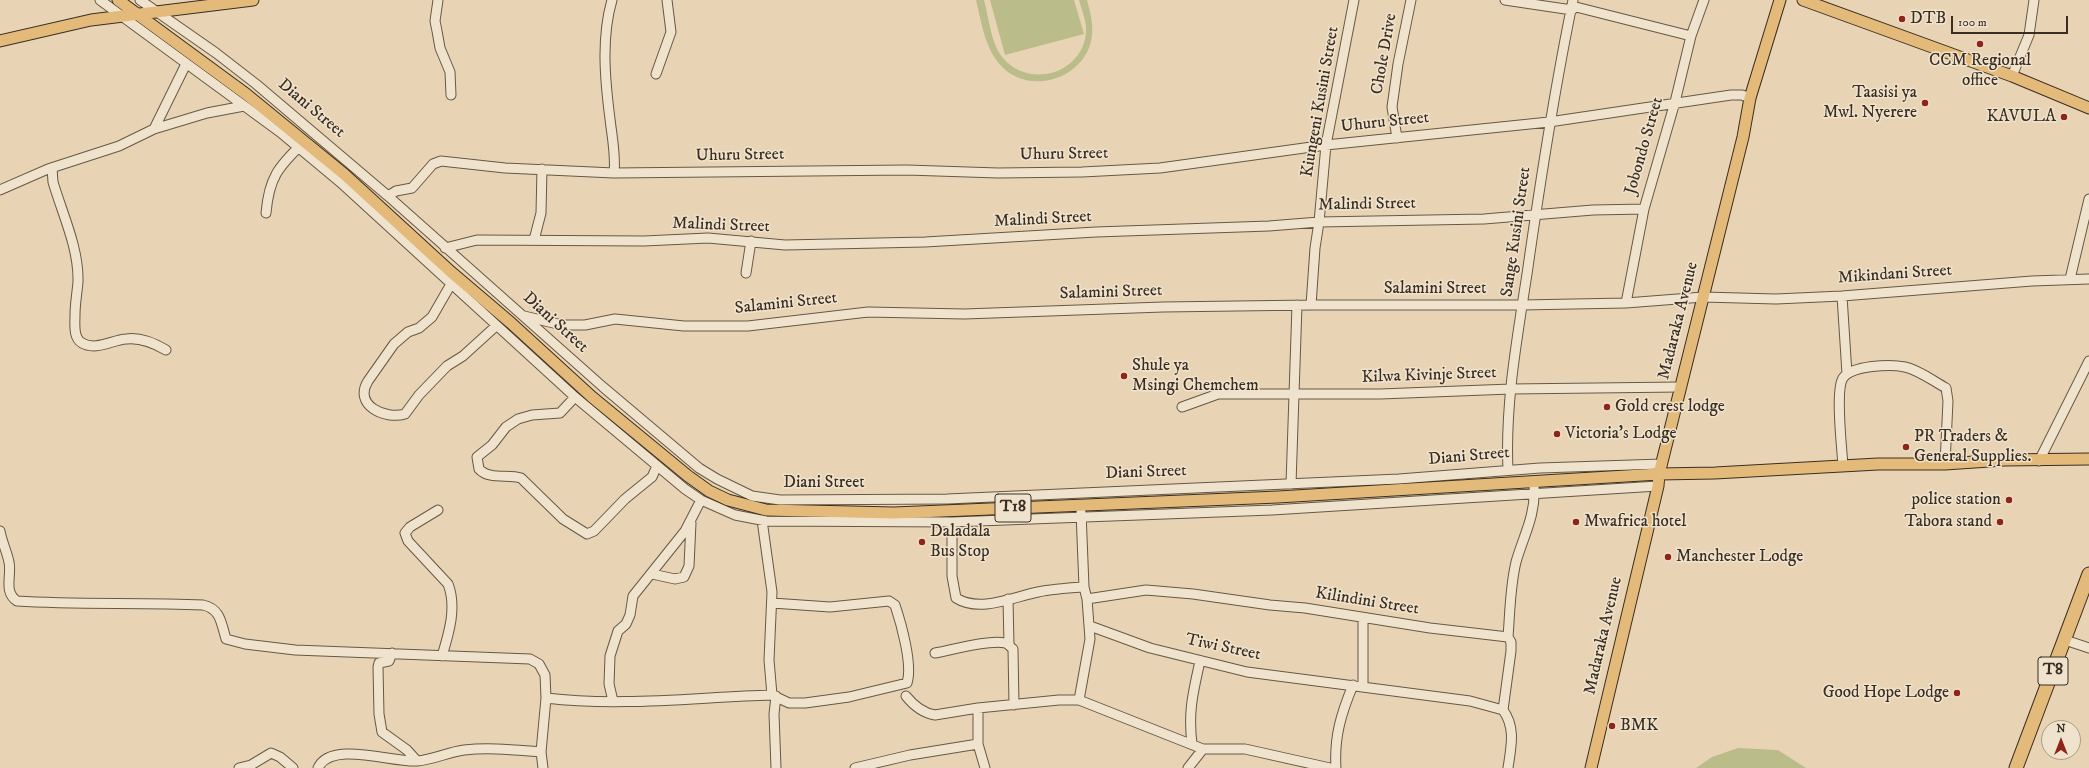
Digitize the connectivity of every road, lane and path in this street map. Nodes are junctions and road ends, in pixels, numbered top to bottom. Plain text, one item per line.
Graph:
1 (100, 0) edge
2 (140, 0) edge
3 (253, 0) edge
4 (438, 0) edge
5 (612, 0) edge
6 (667, 0) edge
7 (1354, 0) edge
8 (1411, 0) edge
9 (1505, 0) edge
10 (1704, 0) edge
11 (1780, 0) edge
12 (1803, 0) edge
13 (2034, 0) edge
14 (1572, 5) edge
15 (123, 8) edge
16 (157, 12) junction
17 (139, 14) junction
18 (1691, 36) junction
19 (0, 41) edge
20 (186, 64) junction
21 (656, 74) dead end
22 (2012, 76) junction
23 (451, 95) dead end
24 (1750, 98) junction
25 (1675, 102) junction
26 (244, 106) junction
27 (2089, 108) edge
28 (1549, 122) junction
29 (154, 128) junction
30 (1397, 138) junction
31 (301, 145) junction
32 (1326, 145) junction
33 (52, 168) junction
34 (542, 169) junction
35 (614, 173) junction
36 (0, 190) edge
37 (388, 196) junction
38 (2089, 198) edge
39 (1644, 209) junction
40 (266, 213) dead end
41 (1535, 214) junction
42 (1319, 222) junction
43 (534, 240) junction
44 (751, 241) junction
45 (446, 248) junction
46 (746, 273) dead end
47 (2070, 279) junction
48 (2089, 279) edge
49 (451, 284) junction
50 (1842, 296) junction
51 (1702, 297) junction
52 (1626, 303) junction
53 (1311, 304) junction
54 (1297, 305) junction
55 (1522, 305) junction
56 (523, 316) junction
57 (496, 326) junction
58 (166, 350) dead end
59 (2089, 361) edge
60 (1847, 374) junction
61 (1680, 386) junction
62 (1511, 389) junction
63 (1293, 394) junction
64 (575, 397) junction
65 (1182, 407) dead end
66 (2089, 460) edge
67 (2039, 461) junction
68 (1945, 464) junction
69 (657, 466) junction
70 (1843, 466) junction
71 (1661, 469) junction
72 (1508, 470) junction
73 (1534, 481) junction
74 (1291, 484) junction
75 (1658, 486) junction
76 (1535, 492) junction
77 (701, 500) junction
78 (1081, 506) junction
79 (438, 510) dead end
80 (764, 517) junction
81 (1081, 517) junction
82 (952, 522) junction
83 (691, 523) junction
84 (0, 531) edge
85 (652, 574) junction
86 (2088, 578) edge
87 (1084, 587) junction
88 (1008, 599) junction
89 (1088, 599) junction
90 (772, 603) junction
91 (1363, 618) junction
92 (1090, 626) junction
93 (1508, 637) junction
94 (2065, 640) junction
95 (1009, 645) junction
96 (2089, 648) edge
97 (392, 653) junction
98 (935, 653) dead end
99 (442, 656) junction
100 (1200, 661) junction
101 (1353, 685) junction
102 (1363, 686) junction
103 (774, 696) junction
104 (906, 696) dead end
105 (546, 698) junction
106 (1079, 700) junction
107 (613, 701) junction
108 (1014, 705) junction
109 (978, 708) junction
110 (1503, 710) junction
111 (978, 744) junction
112 (1192, 744) junction
113 (1203, 749) junction
114 (541, 752) junction
115 (417, 761) junction
116 (239, 768) edge
117 (293, 768) edge
118 (318, 768) edge
119 (543, 768) edge
120 (776, 768) edge
121 (855, 768) edge
122 (985, 768) edge
123 (1188, 768) edge
124 (1330, 768) edge
125 (1336, 768) edge
126 (1508, 768) edge
127 (1591, 768) edge
128 (2016, 768) edge

1 - 15 street
2 - 15 street
2 - 16 street, Diani Street
3 - 16 main road
4 - 23 street
5 - 35 street
6 - 21 street
7 - 32 street, Kiungeni Kusini Street
8 - 30 street, Chole Drive
9 - 14 street
10 - 18 street, Jobondo Street
11 - 24 main road, Madaraka Avenue
12 - 22 main road
13 - 22 street
14 - 18 street
14 - 28 street, Sange Kusini Street
15 - 17 main road
15 - 19 main road
15 - 20 street
16 - 17 main road
16 - 37 street, Diani Street
17 - 31 main road, T18
18 - 25 street, Jobondo Street
20 - 26 street
20 - 29 street
22 - 27 main road
24 - 25 street, Uhuru Street
24 - 51 main road, Madaraka Avenue
25 - 28 street, Uhuru Street
25 - 39 street, Jobondo Street
26 - 29 street
26 - 31 street
28 - 30 street, Uhuru Street
28 - 41 street, Sange Kusini Street
29 - 33 street
30 - 32 street, Uhuru Street
31 - 40 street
31 - 49 street
31 - 80 main road, T18
32 - 35 street, Uhuru Street
32 - 42 street, Kiungeni Kusini Street
33 - 36 street
33 - 58 street
34 - 35 street, Uhuru Street
34 - 37 street, Uhuru Street
34 - 43 street
37 - 45 street, Diani Street
38 - 47 street
39 - 41 street, Malindi Street
39 - 52 street, Jobondo Street
41 - 42 street, Malindi Street
41 - 55 street, Sange Kusini Street
42 - 44 street, Malindi Street
42 - 53 street, Kiungeni Kusini Street
43 - 44 street, Malindi Street
43 - 45 street, Malindi Street
44 - 46 street
45 - 56 street, Diani Street
47 - 48 street, Mikindani Street
47 - 50 street, Mikindani Street
49 - 57 street
49 - 57 street
50 - 51 street, Mikindani Street
50 - 60 street
51 - 52 street, Salamini Street
51 - 61 main road, Madaraka Avenue
52 - 55 street, Salamini Street
53 - 54 street, Salamini Street
53 - 55 street, Salamini Street
54 - 56 street, Salamini Street
54 - 63 street
55 - 62 street, Sange Kusini Street
56 - 74 street, Diani Street
57 - 64 street
59 - 67 street
60 - 68 street
60 - 70 street
61 - 62 street, Kilwa Kivinje Street
61 - 71 main road, Madaraka Avenue
62 - 63 street, Kilwa Kivinje Street
62 - 72 street, Sange Kusini Street
63 - 65 street, Kilwa Kivinje Street
63 - 74 street
64 - 69 street
64 - 69 street
66 - 67 main road, T18
67 - 68 main road, T18
68 - 70 main road, T18
69 - 77 street
70 - 71 main road, T18
71 - 72 street, Diani Street
71 - 73 main road, T18
71 - 75 main road, Madaraka Avenue
72 - 74 street, Diani Street
73 - 76 street
73 - 78 main road, T18
75 - 76 street
75 - 127 main road, Madaraka Avenue
76 - 81 street
76 - 93 street
77 - 80 street
77 - 83 street
78 - 80 main road, T18
78 - 81 street
79 - 99 street
80 - 82 street
80 - 90 street
81 - 82 street
81 - 87 street
82 - 88 street
83 - 85 street
83 - 85 street
84 - 97 street
85 - 107 street
86 - 94 highway, T8
87 - 88 street
87 - 89 street
88 - 95 street
89 - 91 street, Kilindini Street
89 - 92 street
90 - 103 street
90 - 103 street
91 - 93 street, Kilindini Street
91 - 102 street
92 - 100 street, Tiwi Street
92 - 106 street
93 - 110 street
94 - 96 street
94 - 128 highway, T8
95 - 98 street
95 - 108 street
97 - 99 street
97 - 115 street
99 - 105 street
100 - 101 street, Tiwi Street
100 - 112 street
101 - 102 street, Tiwi Street
101 - 125 street
102 - 110 street, Tiwi Street
103 - 107 street
103 - 120 street
104 - 109 street
105 - 107 street
105 - 114 street
106 - 108 street
106 - 112 street
108 - 109 street
109 - 111 street
110 - 126 street
111 - 121 street
111 - 122 street
112 - 113 street
113 - 123 street
113 - 124 street
114 - 115 street
114 - 119 street
115 - 118 street
116 - 117 street

